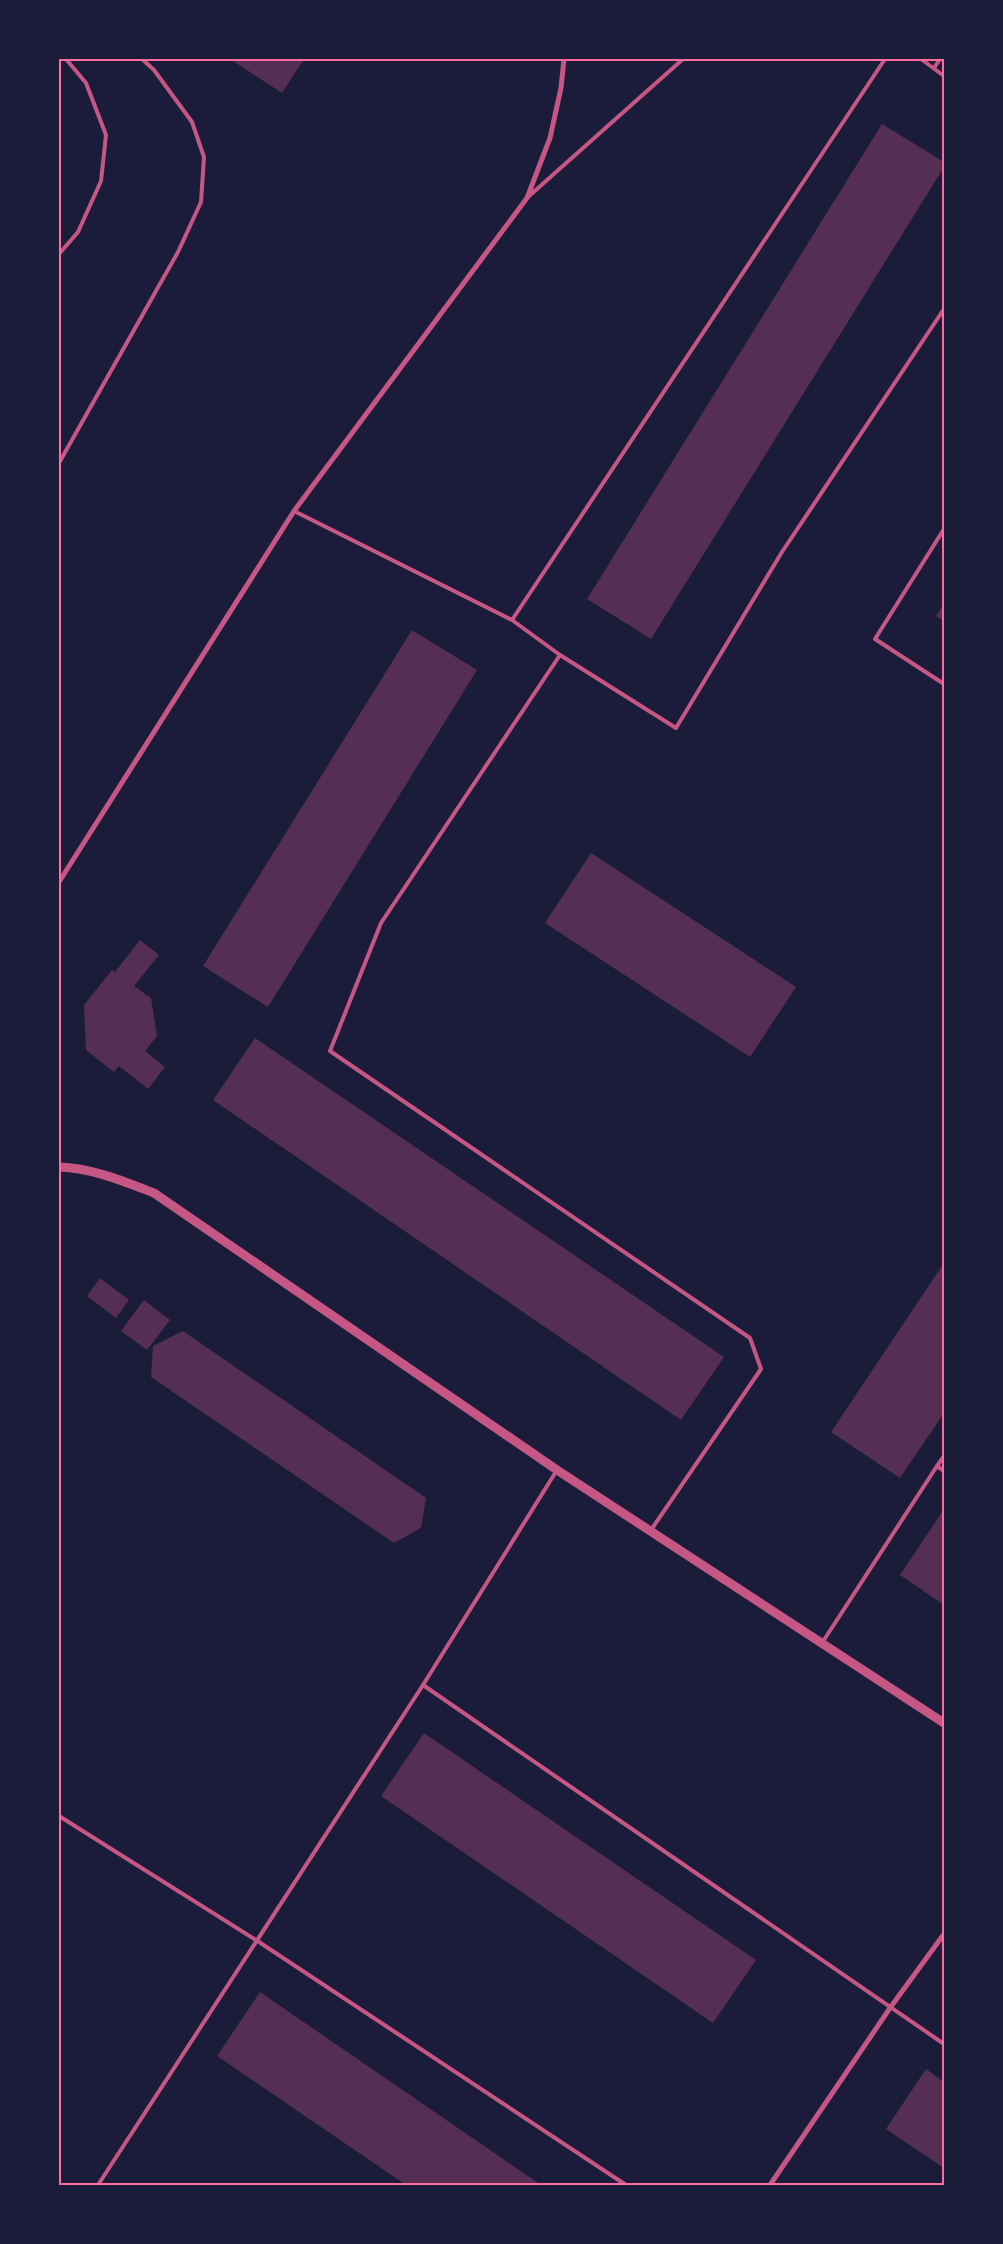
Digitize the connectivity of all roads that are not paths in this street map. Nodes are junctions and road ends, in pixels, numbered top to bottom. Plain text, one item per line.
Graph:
1 (66, 59) edge
2 (142, 59) edge
3 (564, 59) edge
4 (683, 59) edge
5 (885, 59) edge
6 (921, 59) edge
7 (940, 59) edge
8 (934, 68) junction
9 (944, 76) edge
10 (527, 198) junction
11 (59, 254) edge
12 (944, 309) edge
13 (59, 463) edge
14 (294, 511) junction
15 (944, 529) edge
16 (512, 620) junction
17 (560, 655) junction
18 (944, 684) edge
19 (59, 882) edge
20 (59, 1167) edge
21 (944, 1456) edge
22 (937, 1466) junction
23 (557, 1470) junction
24 (944, 1471) edge
25 (650, 1532) junction
26 (822, 1643) junction
27 (423, 1685) junction
28 (944, 1723) edge
29 (59, 1816) edge
30 (944, 1934) edge
31 (256, 1940) junction
32 (890, 2008) junction
33 (944, 2044) edge
34 (98, 2185) edge
35 (626, 2185) edge
36 (772, 2185) edge

1 - 11 lane
2 - 13 lane
3 - 10 street
4 - 10 lane
5 - 16 lane
6 - 8 lane
7 - 8 lane
8 - 9 lane
10 - 14 street
12 - 17 lane
14 - 16 lane
14 - 19 street
15 - 18 lane
16 - 17 lane
17 - 25 lane
20 - 23 street
21 - 22 lane
22 - 24 lane
22 - 26 lane
23 - 25 street
23 - 27 lane
25 - 26 street
26 - 28 street
27 - 31 lane
27 - 32 lane
29 - 31 lane
30 - 32 street
31 - 34 lane
31 - 35 lane
32 - 33 lane
32 - 36 street

